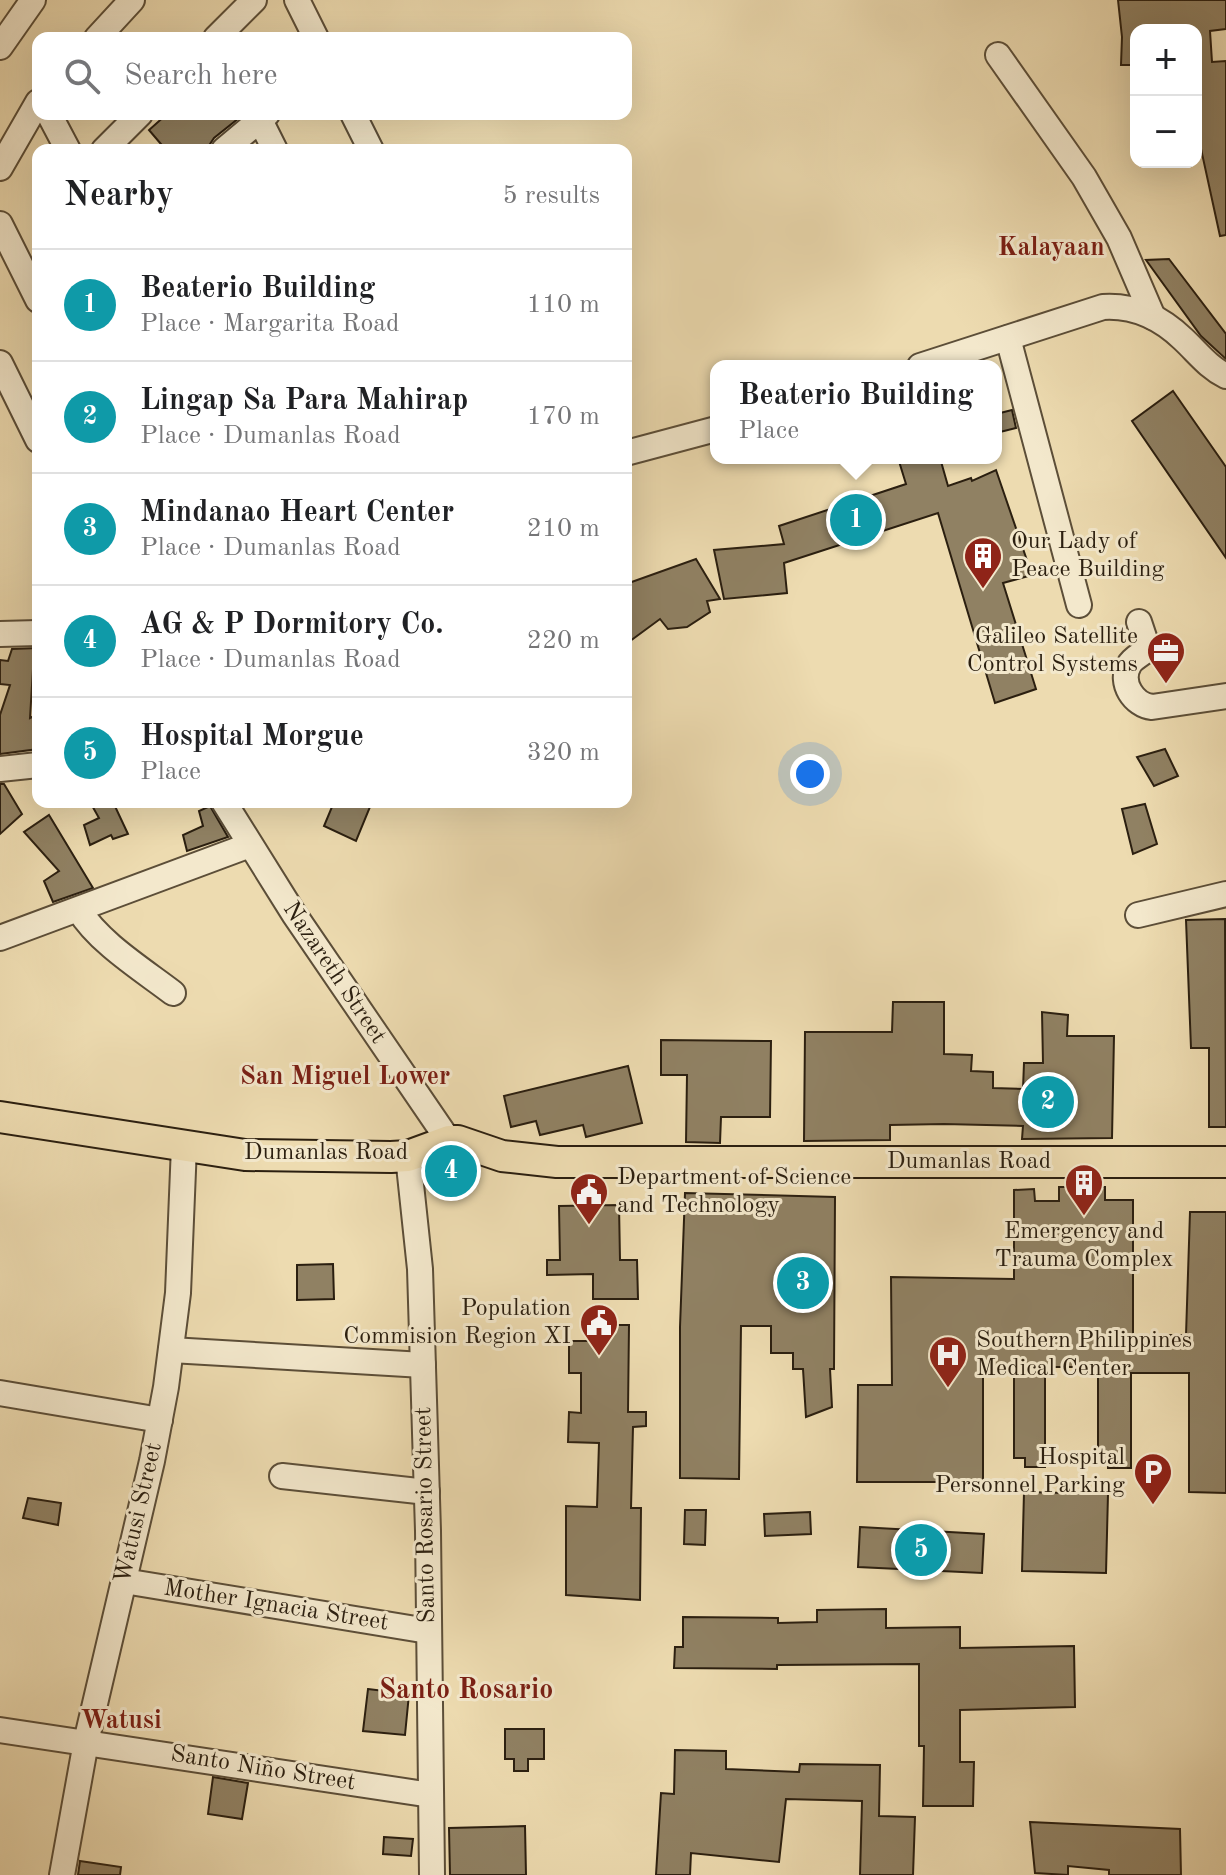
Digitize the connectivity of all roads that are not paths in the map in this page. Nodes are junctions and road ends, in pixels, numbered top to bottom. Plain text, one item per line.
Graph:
1 (33, 0) edge
2 (132, 0) edge
3 (254, 0) edge
4 (297, 0) edge
5 (103, 32) edge
6 (222, 32) edge
7 (313, 32) edge
8 (0, 47) edge
9 (998, 55) dead end
10 (32, 112) edge
11 (52, 120) edge
12 (134, 120) edge
13 (259, 120) edge
14 (264, 120) edge
15 (356, 120) edge
16 (65, 144) edge
17 (110, 144) edge
18 (231, 144) edge
19 (273, 144) edge
20 (368, 144) edge
21 (0, 168) edge
22 (0, 224) edge
23 (32, 288) edge
24 (1153, 317) junction
25 (1008, 338) junction
26 (939, 360) edge
27 (0, 363) edge
28 (1226, 376) edge
29 (32, 428) edge
30 (710, 431) edge
31 (632, 451) edge
32 (1079, 605) dead end
33 (1139, 622) dead end
34 (32, 633) edge
35 (0, 634) edge
36 (1226, 696) edge
37 (32, 766) edge
38 (0, 769) edge
39 (228, 808) edge
40 (250, 845) junction
41 (1226, 894) edge
42 (79, 910) junction
43 (1138, 915) dead end
44 (0, 938) edge
45 (173, 993) dead end
46 (0, 1117) edge
47 (449, 1141) junction
48 (184, 1146) junction
49 (408, 1156) junction
50 (1226, 1162) edge
51 (171, 1350) junction
52 (423, 1365) junction
53 (0, 1393) edge
54 (160, 1420) junction
55 (282, 1476) dead end
56 (427, 1492) junction
57 (124, 1581) junction
58 (428, 1631) junction
59 (0, 1730) edge
60 (86, 1742) junction
61 (431, 1795) junction
62 (62, 1875) edge
63 (432, 1875) edge

1 - 8 street
2 - 5 street
3 - 6 street
4 - 7 street
9 - 24 street
10 - 21 street
11 - 16 street
12 - 17 street
13 - 18 street
14 - 19 street
15 - 20 street
22 - 23 street
24 - 25 street
24 - 28 street
25 - 26 street
25 - 32 street
27 - 29 street
30 - 31 street
33 - 36 street
34 - 35 street
37 - 38 street
39 - 40 street, Nazareth Street
40 - 42 street
40 - 47 street, Nazareth Street
41 - 43 street
42 - 44 street
42 - 45 street
46 - 48 main road, Dumanlas Road
47 - 49 main road, Dumanlas Road
47 - 50 main road, Dumanlas Road
48 - 49 main road, Dumanlas Road
48 - 51 street, Watusi Street
49 - 52 street, Santo Rosario Street
51 - 52 street
51 - 54 street, Watusi Street
52 - 56 street, Santo Rosario Street
53 - 54 street
54 - 57 street, Watusi Street
55 - 56 street
56 - 58 street, Santo Rosario Street
57 - 58 street, Mother Ignacia Street
57 - 60 street, Watusi Street
58 - 61 street, Santo Rosario Street
59 - 60 street, Santo Niño Street
60 - 61 street, Santo Niño Street
60 - 62 street, Watusi Street
61 - 63 street, Santo Rosario Street

